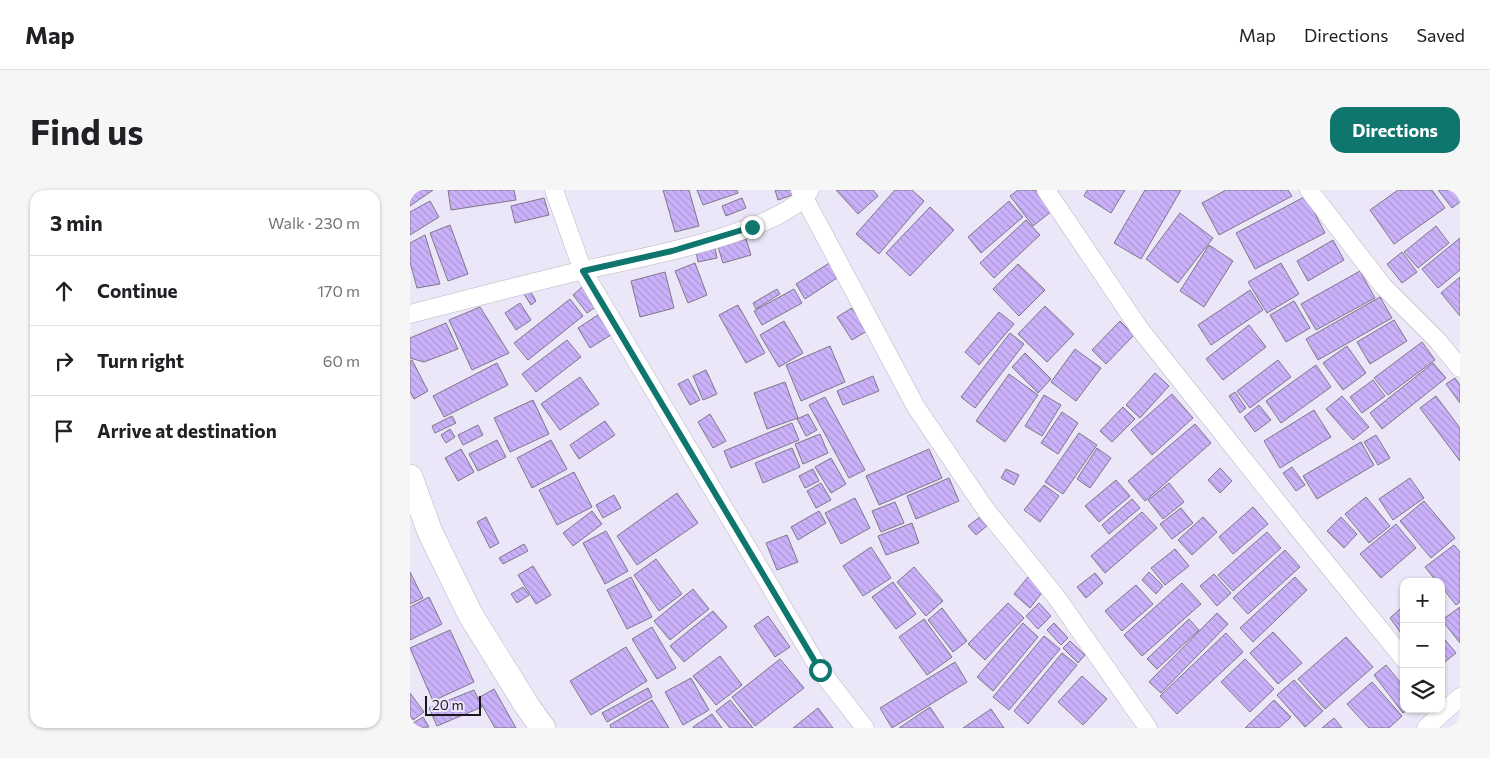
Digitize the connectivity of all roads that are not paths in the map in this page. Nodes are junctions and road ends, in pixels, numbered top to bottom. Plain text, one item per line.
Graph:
1 (554, 190) edge
2 (1046, 190) edge
3 (1308, 190) edge
4 (805, 193) edge
5 (583, 271) junction
6 (410, 314) edge
7 (1460, 368) edge
8 (410, 478) edge
9 (1400, 654) edge
10 (1460, 697) edge
11 (1445, 707) edge
12 (1439, 713) edge
13 (543, 728) edge
14 (865, 728) edge
15 (1148, 728) edge
16 (1426, 728) edge

1 - 5 street
2 - 9 street
3 - 7 street
4 - 5 street
4 - 15 street
5 - 6 street
5 - 14 street
8 - 13 street
10 - 11 street
12 - 16 street

